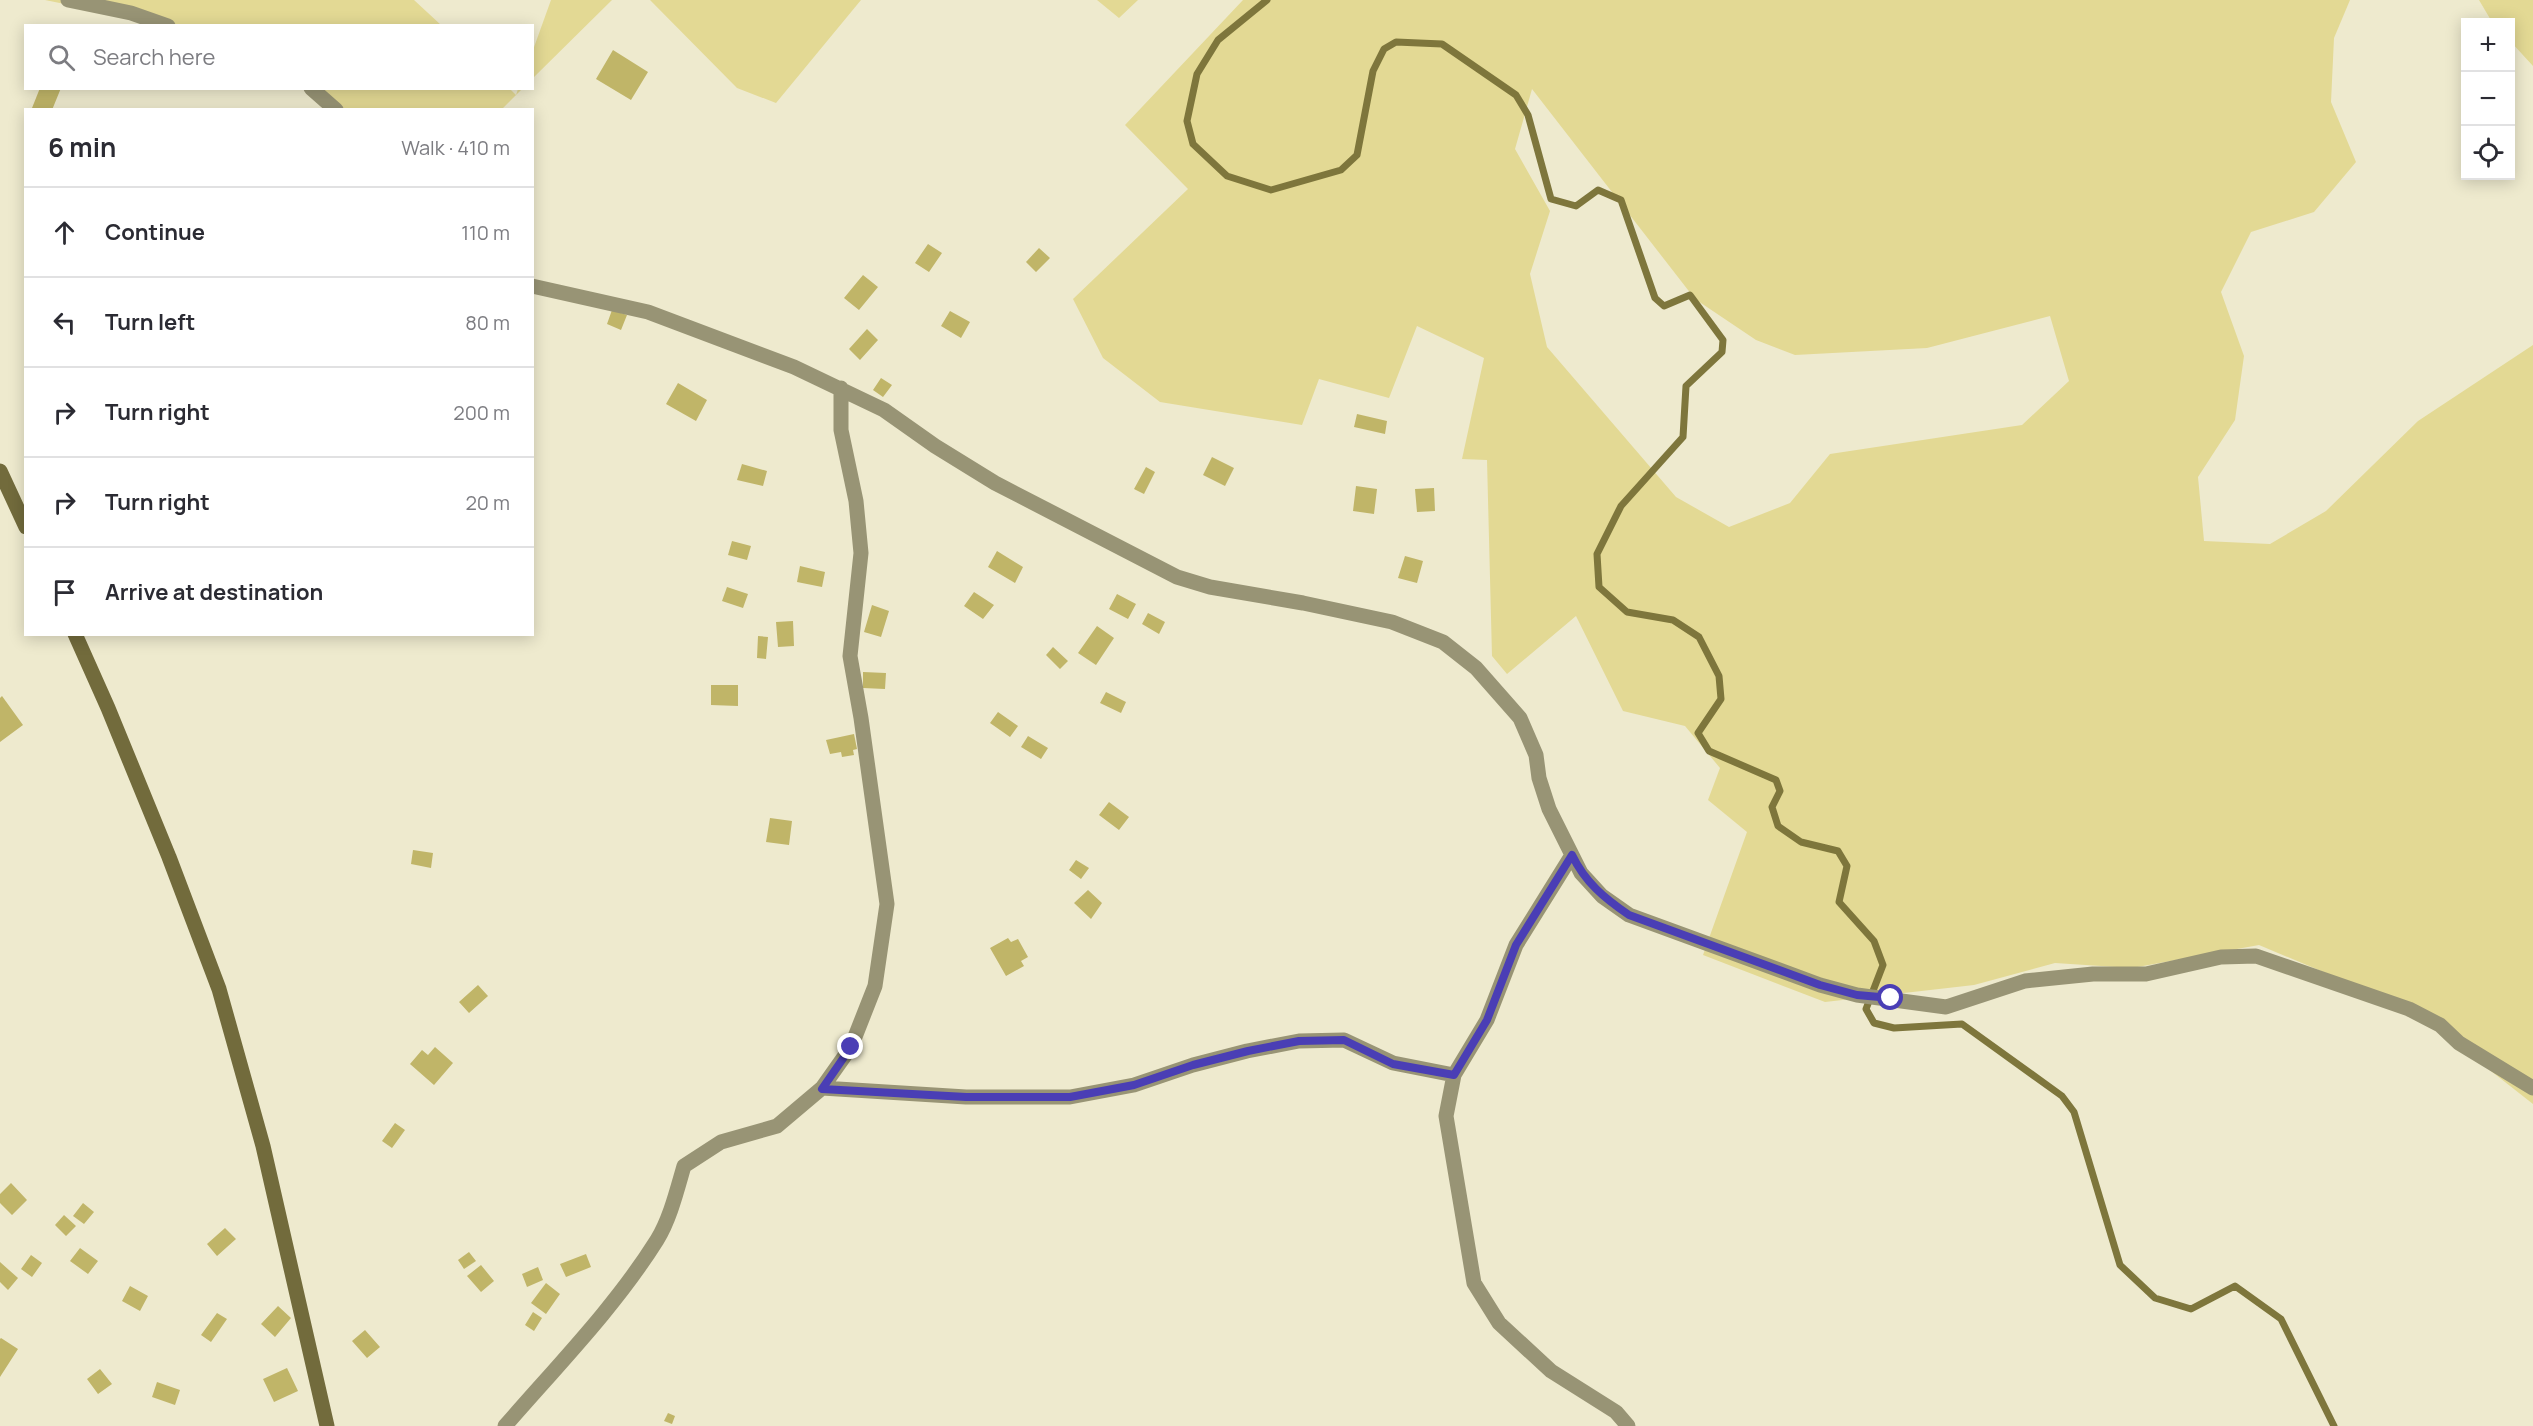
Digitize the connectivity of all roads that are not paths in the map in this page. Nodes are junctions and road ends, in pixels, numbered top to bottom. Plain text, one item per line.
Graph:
1 (68, 0) edge
2 (162, 24) edge
3 (313, 90) edge
4 (334, 108) edge
5 (534, 286) edge
6 (841, 388) junction
7 (0, 474) edge
8 (24, 523) edge
9 (76, 636) edge
10 (1572, 855) junction
11 (1454, 1075) junction
12 (2533, 1088) edge
13 (822, 1089) junction
14 (327, 1426) edge
15 (505, 1426) edge
16 (1628, 1426) edge

1 - 2 street
3 - 4 street
5 - 6 street
6 - 10 street
6 - 13 street
7 - 8 street
9 - 14 street
10 - 11 street
10 - 12 street
11 - 13 street
11 - 16 street
13 - 15 street

